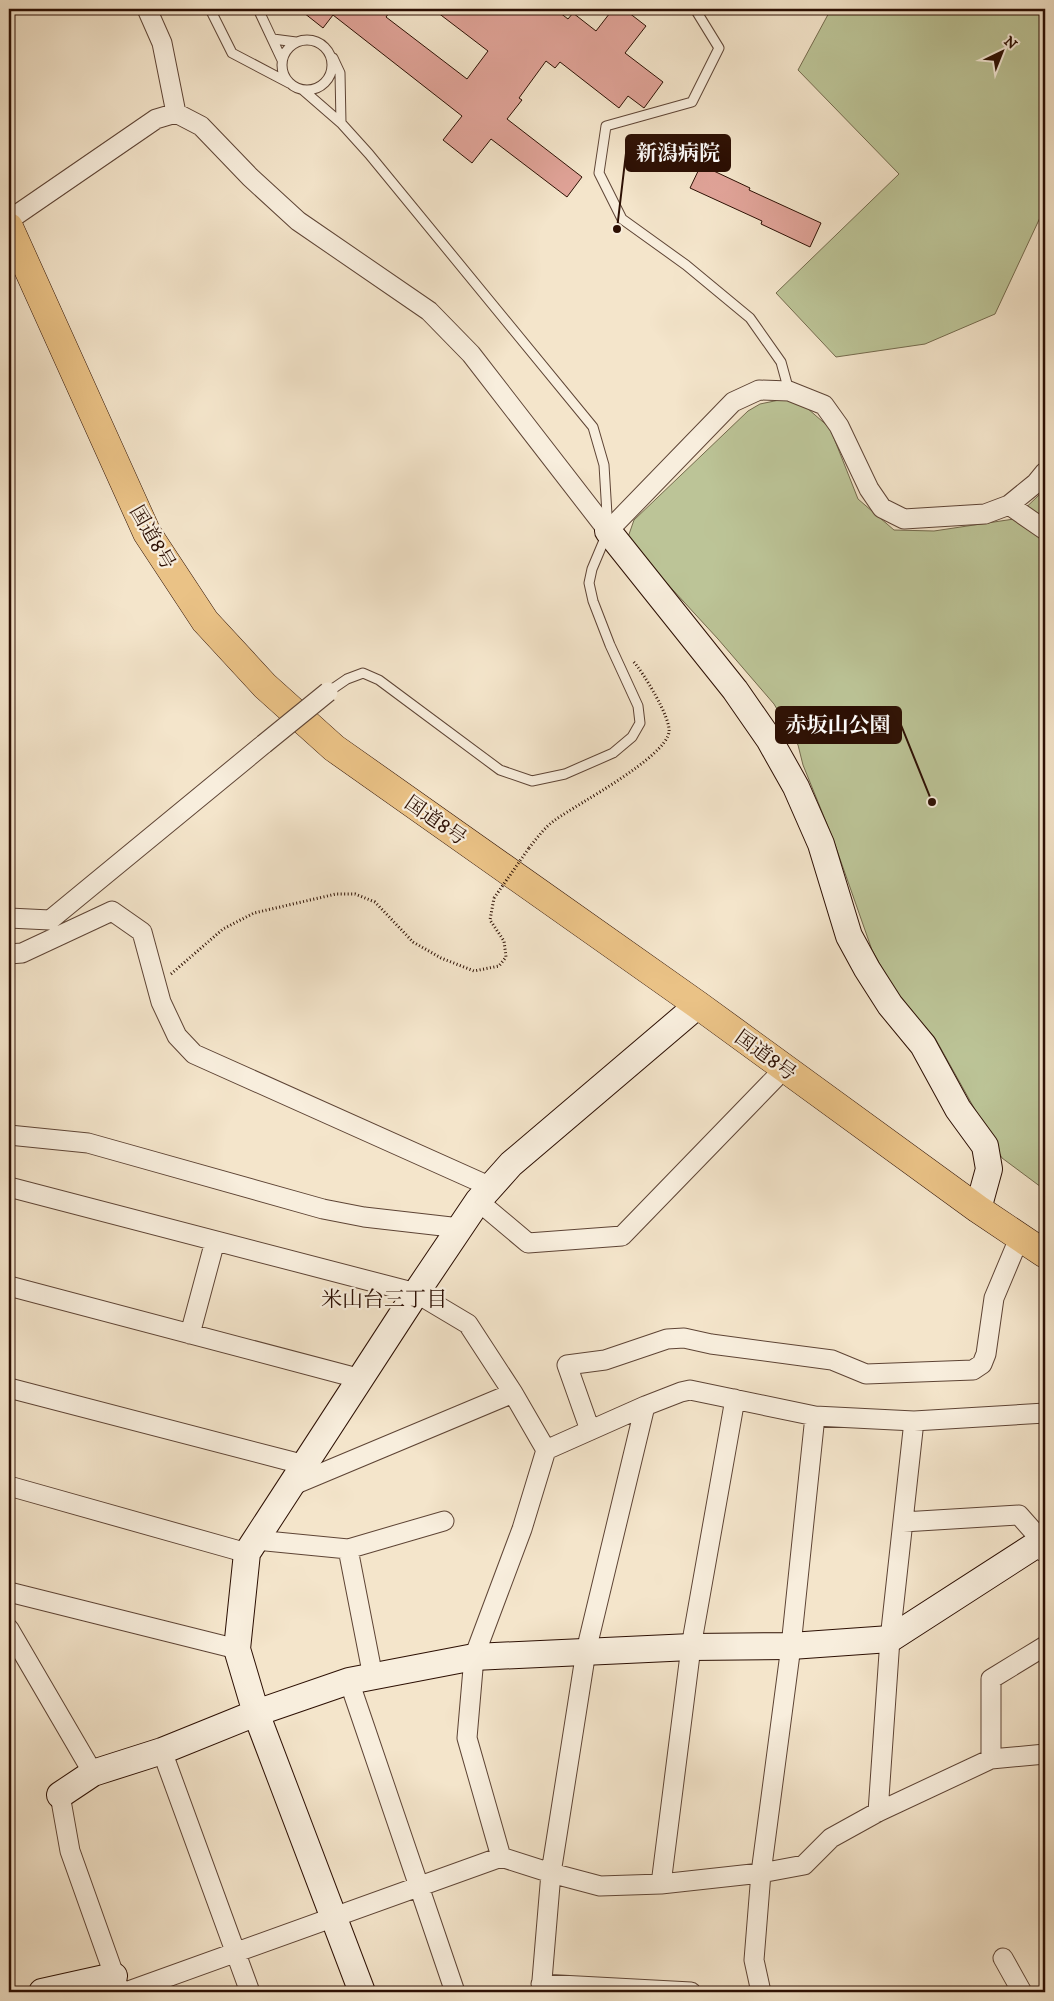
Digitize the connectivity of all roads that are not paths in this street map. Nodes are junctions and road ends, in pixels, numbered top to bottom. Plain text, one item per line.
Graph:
1 (147, 9) edge
2 (210, 9) edge
3 (258, 9) edge
4 (695, 9) edge
5 (273, 39) junction
6 (296, 42) junction
7 (330, 54) junction
8 (282, 60) junction
9 (289, 83) junction
10 (303, 90) junction
11 (176, 113) junction
12 (341, 123) junction
13 (9, 220) edge
14 (9, 227) edge
15 (789, 391) junction
16 (1045, 472) edge
17 (1009, 505) junction
18 (1045, 518) edge
19 (1045, 530) edge
20 (608, 531) junction
21 (328, 692) joint
22 (9, 918) edge
23 (9, 954) edge
24 (698, 1006) junction
25 (785, 1068) junction
26 (9, 1135) edge
27 (9, 1186) edge
28 (484, 1194) junction
29 (978, 1208) junction
30 (460, 1228) junction
31 (1020, 1236) junction
32 (215, 1241) junction
33 (1045, 1254) edge
34 (9, 1286) edge
35 (416, 1293) junction
36 (190, 1334) junction
37 (361, 1380) junction
38 (9, 1388) edge
39 (513, 1393) junction
40 (735, 1399) junction
41 (645, 1406) junction
42 (1045, 1413) edge
43 (815, 1416) junction
44 (914, 1422) junction
45 (590, 1430) junction
46 (546, 1450) junction
47 (298, 1476) junction
48 (9, 1486) edge
49 (444, 1521) dead end
50 (903, 1522) junction
51 (1044, 1545) edge
52 (251, 1547) junction
53 (348, 1549) junction
54 (9, 1592) edge
55 (9, 1629) edge
56 (890, 1639) junction
57 (791, 1646) junction
58 (1045, 1646) edge
59 (691, 1647) junction
60 (236, 1649) junction
61 (586, 1652) junction
62 (474, 1657) junction
63 (361, 1679) junction
64 (256, 1713) junction
65 (162, 1751) junction
66 (1045, 1754) edge
67 (991, 1759) junction
68 (93, 1773) junction
69 (60, 1795) joint
70 (878, 1812) junction
71 (501, 1857) junction
72 (551, 1873) junction
73 (761, 1873) junction
74 (661, 1884) junction
75 (419, 1886) junction
76 (332, 1917) junction
77 (235, 1952) junction
78 (1004, 1958) dead end
79 (120, 1987) edge
80 (541, 1988) edge
81 (42, 1992) edge
82 (250, 1992) edge
83 (362, 1992) edge
84 (455, 1992) edge
85 (691, 1992) edge
86 (760, 1992) edge
87 (1022, 1992) edge

1 - 11 street
2 - 9 lane
3 - 5 lane
4 - 15 lane
5 - 6 lane
5 - 8 lane
6 - 7 lane
6 - 8 lane
7 - 10 lane
7 - 12 lane
8 - 9 lane
9 - 10 lane
10 - 12 lane
11 - 13 street
11 - 20 street
12 - 20 lane
14 - 24 highway, 国道8号
15 - 17 street
15 - 20 street
16 - 17 street
17 - 18 street
17 - 19 street
20 - 21 lane
20 - 29 street
21 - 22 street, bridge
23 - 28 street
24 - 25 highway, 国道8号
24 - 28 street
25 - 28 street
25 - 29 highway, 国道8号
26 - 30 street
27 - 32 street
28 - 30 street
29 - 31 highway, 国道8号
30 - 35 street
31 - 33 highway, 国道8号
31 - 45 street
32 - 35 street
32 - 36 street
34 - 36 street
35 - 37 street
35 - 39 street
36 - 37 street
37 - 47 street
38 - 47 street
39 - 46 street
39 - 47 street
40 - 41 street
40 - 43 street
40 - 59 street
41 - 45 street
41 - 61 street
42 - 44 street
43 - 44 street
43 - 57 street
44 - 50 street
45 - 46 street
46 - 62 street
47 - 52 street
48 - 52 street
49 - 53 street
50 - 51 street
50 - 56 street
51 - 56 street
52 - 53 street
52 - 60 street
53 - 63 street
54 - 60 street
55 - 68 street
56 - 57 street
56 - 70 street
57 - 59 street
57 - 73 street
58 - 67 street
59 - 61 street
59 - 74 street
60 - 64 street
61 - 62 street
61 - 72 street
62 - 63 street
62 - 71 street
63 - 64 street
63 - 75 street
64 - 65 street
64 - 76 street
65 - 68 street
65 - 77 street
66 - 67 street
67 - 70 street
68 - 69 street
69 - 79 street
70 - 73 street
71 - 72 street
71 - 75 street
72 - 74 street
72 - 80 street
73 - 74 street
73 - 86 street
75 - 76 street
75 - 84 street
76 - 77 street
76 - 83 street
77 - 79 street
77 - 82 street
78 - 87 street
79 - 81 street
80 - 85 street

